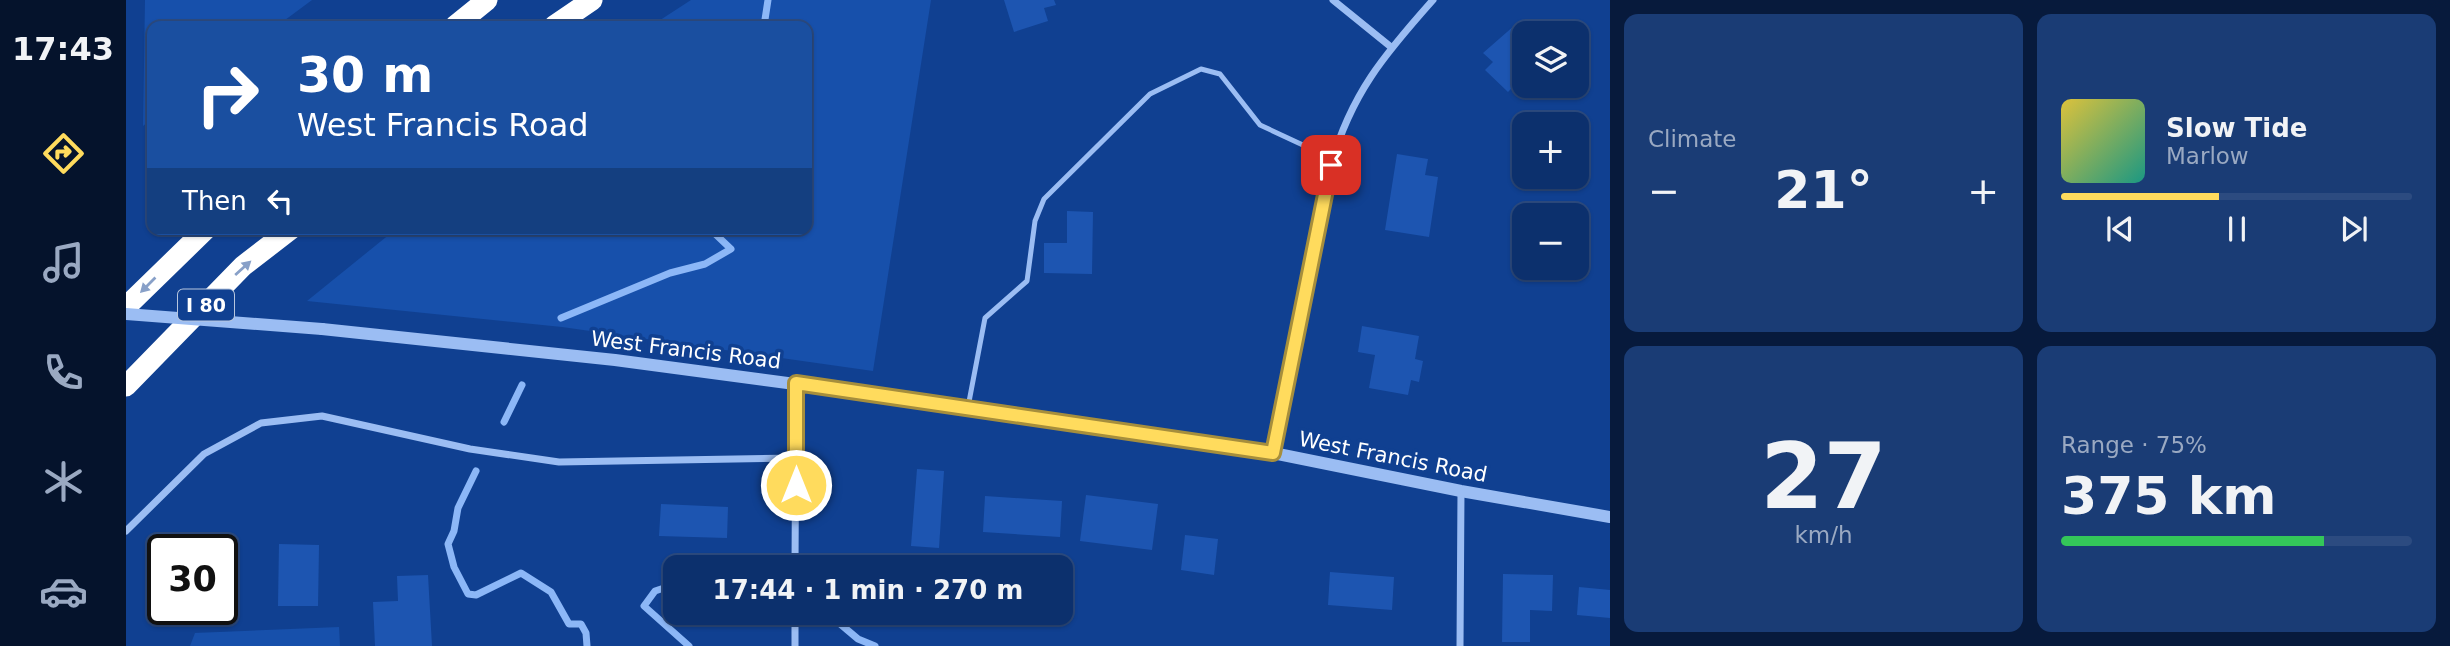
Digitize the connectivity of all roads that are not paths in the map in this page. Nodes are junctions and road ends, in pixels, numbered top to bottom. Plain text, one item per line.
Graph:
1 (487, 0) edge
2 (592, 0) edge
3 (1333, 0) edge
4 (1433, 0) edge
5 (461, 21) edge
6 (561, 21) edge
7 (1391, 47) junction
8 (1333, 159) junction
9 (200, 235) edge
10 (283, 235) edge
11 (126, 307) edge
12 (126, 314) edge
13 (796, 383) junction
14 (126, 386) edge
15 (968, 407) junction
16 (1273, 453) junction
17 (796, 458) junction
18 (1461, 491) junction
19 (1610, 517) edge
20 (126, 531) edge
21 (795, 555) edge
22 (795, 625) edge
23 (795, 646) edge
24 (1460, 646) edge

1 - 5 highway
2 - 6 highway
3 - 7 street
4 - 7 street
7 - 8 street
8 - 15 lane
8 - 16 street
9 -> 11 highway, I 80
14 -> 10 highway, I 80
12 - 13 street, West Francis Road, bridge
13 - 15 street, West Francis Road
13 - 17 street
15 - 16 street, West Francis Road
16 - 18 street, West Francis Road
17 - 20 street
17 - 21 street
18 - 19 street, West Francis Road
18 - 24 street
22 - 23 street

